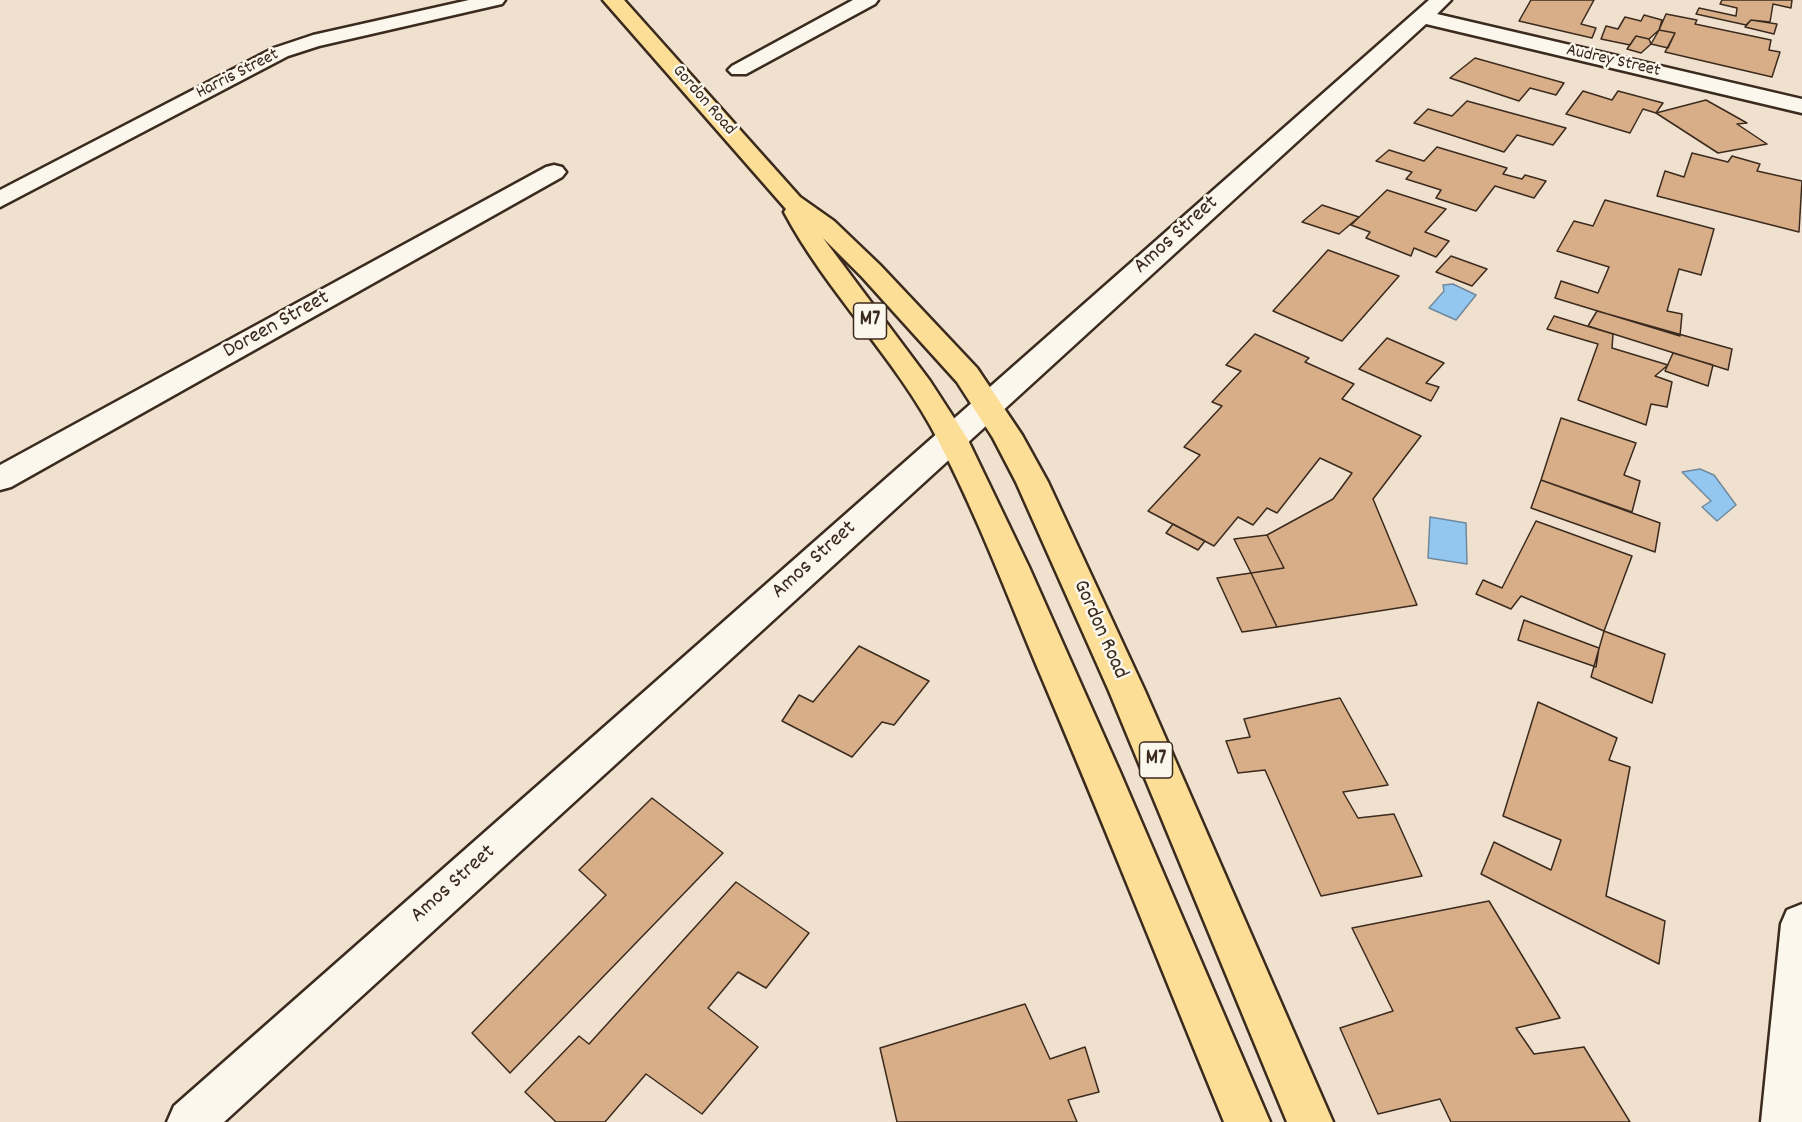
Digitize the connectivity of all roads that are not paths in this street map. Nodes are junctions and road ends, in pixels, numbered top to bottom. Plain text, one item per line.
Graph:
1 (495, 0) edge
2 (613, 0) edge
3 (867, 0) edge
4 (1432, 8) edge
5 (739, 70) dead end
6 (1802, 106) edge
7 (554, 172) dead end
8 (0, 200) edge
9 (791, 202) junction
10 (987, 406) junction
11 (952, 438) junction
12 (0, 479) edge
13 (1802, 924) edge
14 (190, 1122) edge
15 (1247, 1122) edge
16 (1310, 1122) edge
17 (1784, 1122) edge

1 - 8 street, Harris Street
2 - 9 main road, Gordon Road / M7
3 - 5 street
4 - 6 street, Audrey Street
4 - 10 street, Amos Street
7 - 12 street, Doreen Street
9 - 10 main road, Gordon Road / M7
9 - 11 main road, Gordon Road / M7
10 - 11 street, Amos Street
10 - 16 main road, Gordon Road / M7
11 - 14 street, Amos Street
11 - 15 main road, Gordon Road / M7
13 - 17 street

